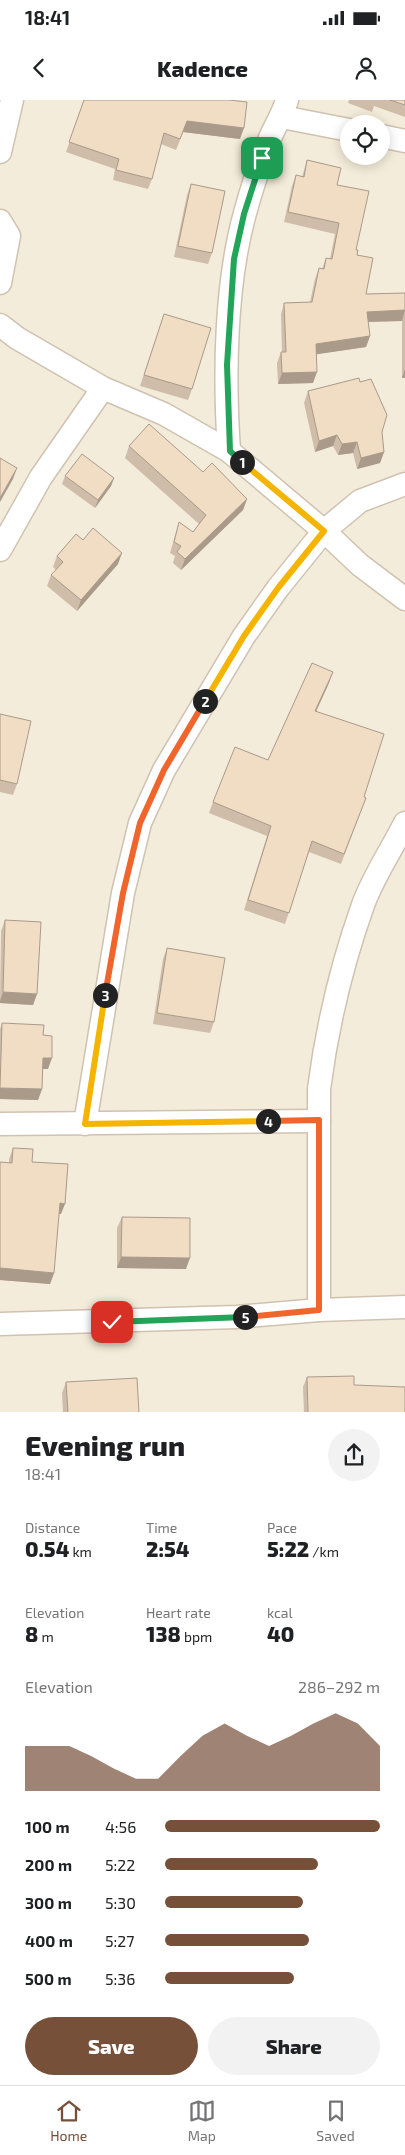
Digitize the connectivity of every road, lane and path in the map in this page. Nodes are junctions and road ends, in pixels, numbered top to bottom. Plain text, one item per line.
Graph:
1 (12, 100) edge
2 (285, 109) edge
3 (340, 127) edge
4 (390, 138) edge
5 (405, 141) edge
6 (0, 152) edge
7 (0, 221) edge
8 (0, 283) edge
9 (0, 325) edge
10 (103, 388) junction
11 (230, 451) junction
12 (405, 484) edge
13 (324, 531) junction
14 (0, 550) edge
15 (405, 599) edge
16 (405, 823) edge
17 (319, 1120) junction
18 (0, 1124) edge
19 (85, 1124) junction
20 (405, 1307) edge
21 (319, 1310) junction
22 (0, 1324) edge

1 - 6 street
2 - 3 street
2 - 11 street
4 - 5 street
7 - 8 street
9 - 10 street
10 - 11 street
10 - 14 street
11 - 13 street
12 - 13 street
13 - 15 street
13 - 19 street
16 - 17 street
17 - 19 street
17 - 21 street
18 - 19 street
20 - 21 street
21 - 22 street

